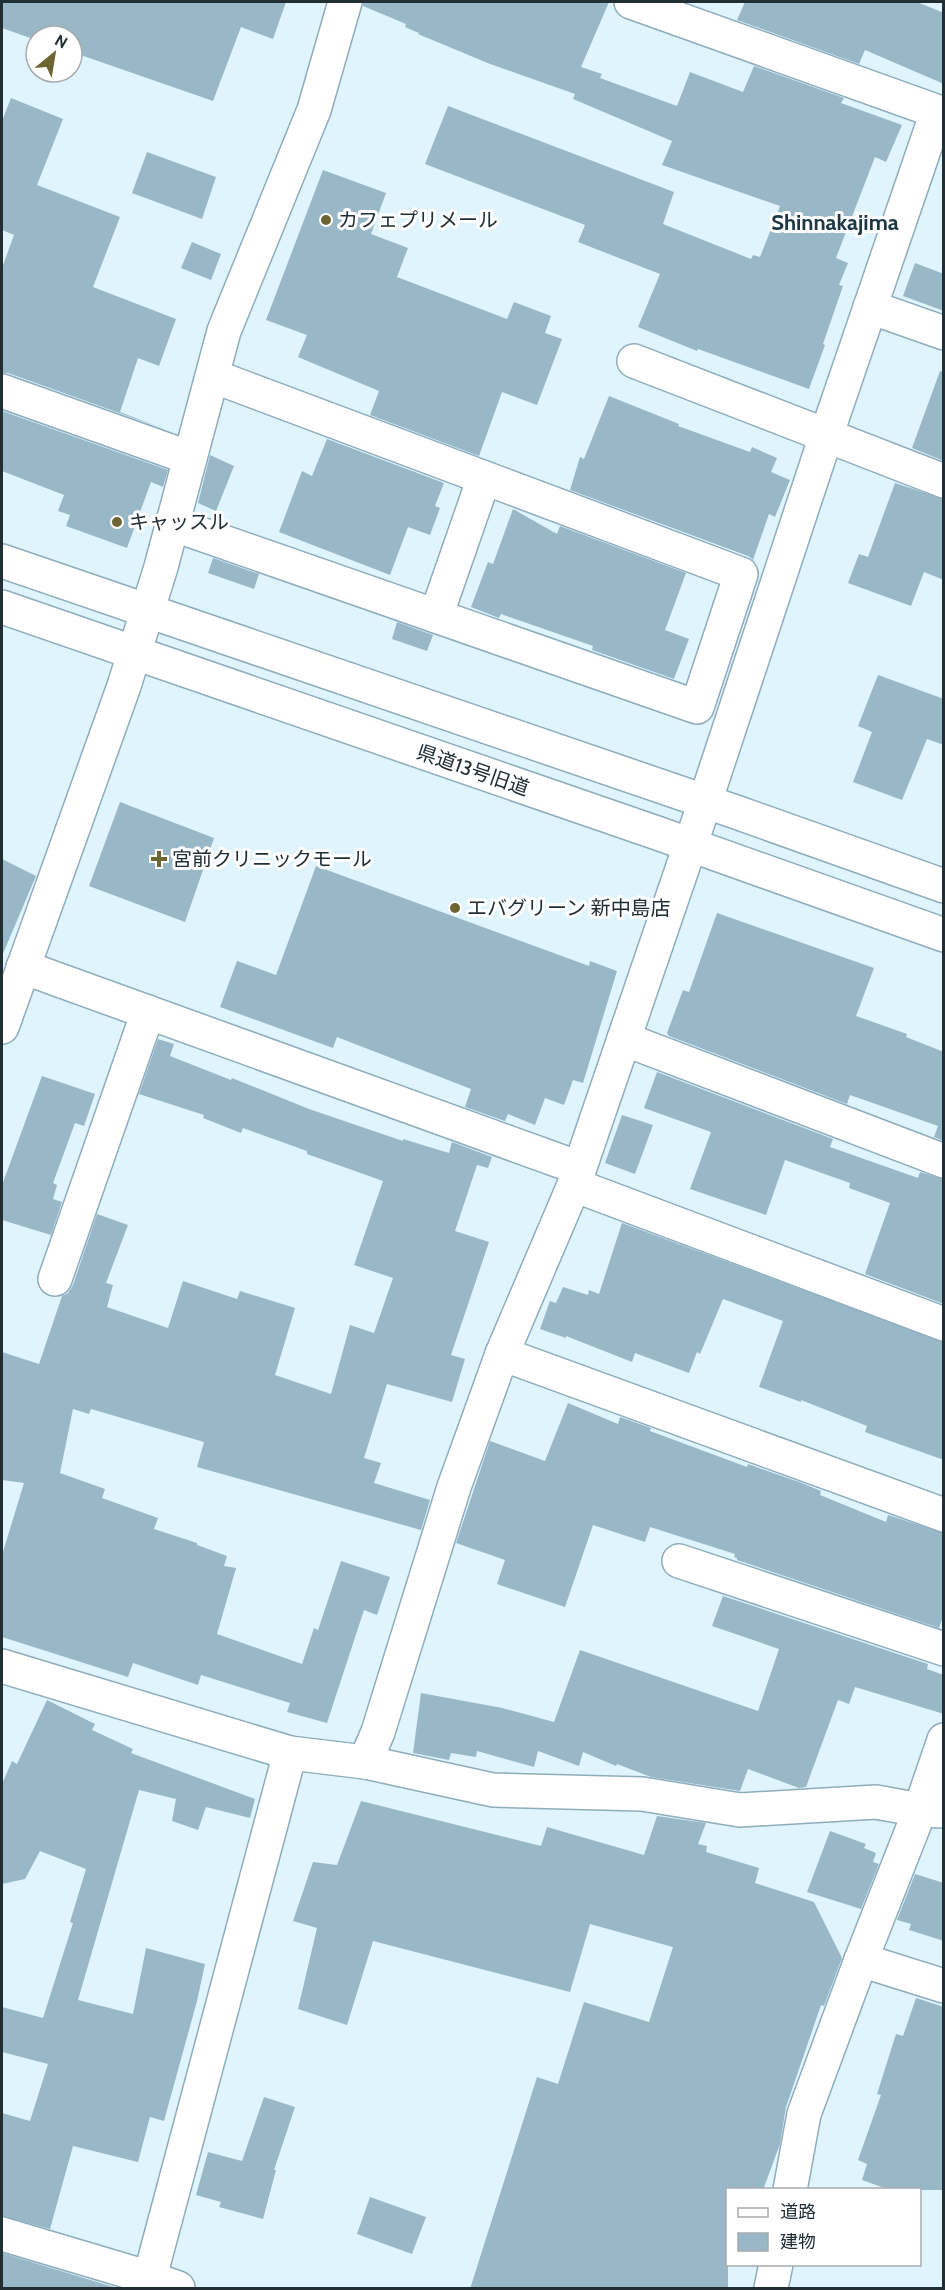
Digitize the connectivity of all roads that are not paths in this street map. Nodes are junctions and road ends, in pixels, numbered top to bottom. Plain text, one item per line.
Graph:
1 (345, 2) edge
2 (631, 2) edge
3 (940, 113) edge
4 (870, 307) junction
5 (944, 333) edge
6 (634, 361) dead end
7 (213, 375) junction
8 (2, 391) edge
9 (826, 436) junction
10 (190, 458) junction
11 (484, 478) junction
12 (944, 481) edge
13 (172, 524) junction
14 (2, 561) edge
15 (2, 607) edge
16 (147, 612) junction
17 (436, 616) junction
18 (134, 653) junction
19 (705, 802) junction
20 (691, 845) junction
21 (944, 886) edge
22 (944, 934) edge
23 (23, 967) junction
24 (148, 1012) junction
25 (2, 1027) edge
26 (624, 1039) junction
27 (944, 1161) edge
28 (577, 1176) junction
29 (55, 1280) dead end
30 (944, 1324) edge
31 (502, 1354) junction
32 (944, 1515) edge
33 (679, 1561) dead end
34 (944, 1649) edge
35 (2, 1666) edge
36 (944, 1740) edge
37 (290, 1753) junction
38 (365, 1762) junction
39 (932, 1811) edge
40 (861, 1960) junction
41 (944, 1986) edge
42 (790, 2188) edge
43 (2, 2235) edge
44 (776, 2266) edge
45 (158, 2285) edge
46 (771, 2289) edge

1 - 7 street
2 - 3 street
3 - 4 street
4 - 5 street
4 - 9 street
6 - 9 street
7 - 10 street
7 - 11 street
8 - 10 street
9 - 12 street
9 - 19 street
10 - 13 street
11 - 17 street
11 - 17 street
13 - 16 street
13 - 17 street
14 - 16 street
15 - 18 street, 県道13号旧道
16 - 18 street
16 - 19 street
18 - 20 street, 県道13号旧道
18 - 23 street
19 - 20 street
19 - 21 street
20 - 22 street, 県道13号旧道
20 - 26 street
23 - 24 street
23 - 25 street
24 - 28 street
24 - 29 street
26 - 27 street
26 - 28 street
28 - 30 street
28 - 31 street
31 - 32 street
31 - 38 street
33 - 34 street
35 - 37 street
36 - 39 street
37 - 38 street
37 - 45 street
38 - 39 street
39 - 40 street
40 - 41 street
40 - 42 street
43 - 45 street
44 - 46 street

